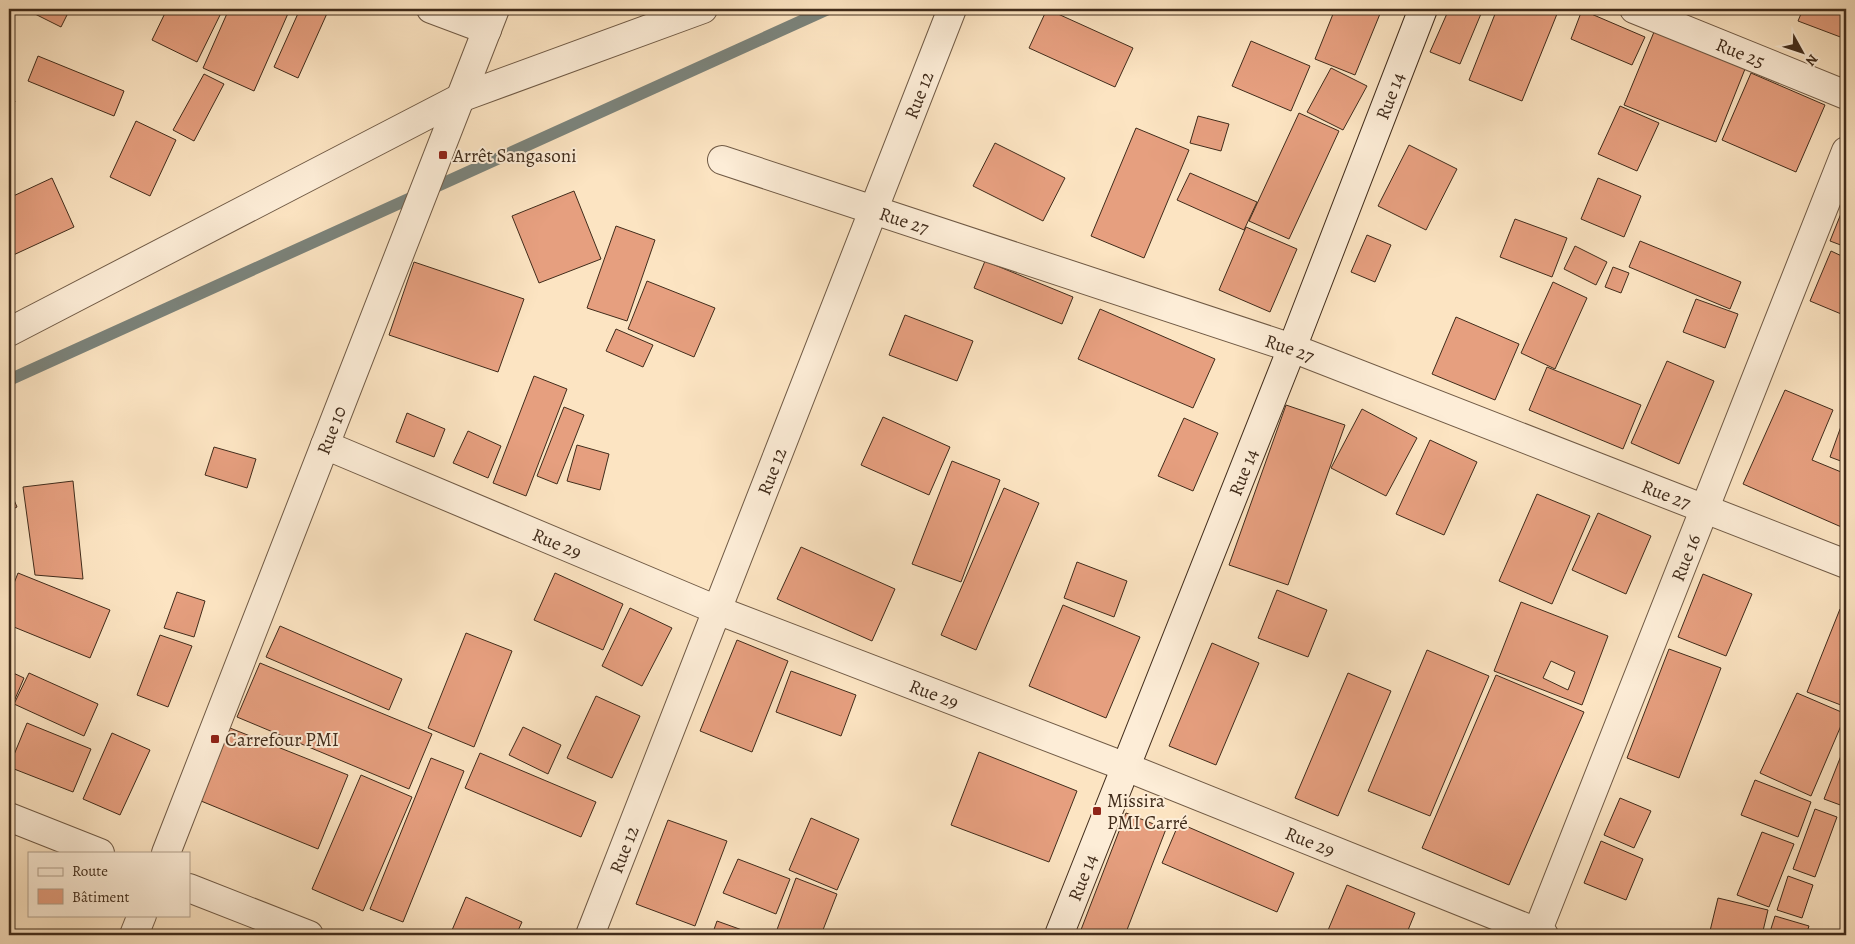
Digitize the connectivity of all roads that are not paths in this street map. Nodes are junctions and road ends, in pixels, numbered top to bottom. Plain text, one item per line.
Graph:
1 (431, 9) edge
2 (703, 9) edge
3 (952, 9) edge
4 (1423, 9) edge
5 (1634, 9) edge
6 (491, 20) edge
7 (1846, 95) edge
8 (460, 98) junction
9 (1846, 151) edge
10 (722, 160) dead end
11 (874, 210) junction
12 (9, 332) edge
13 (1292, 348) junction
14 (325, 445) junction
15 (1704, 509) junction
16 (1846, 564) edge
17 (717, 610) junction
18 (1126, 767) junction
19 (9, 817) edge
20 (97, 852) edge
21 (166, 852) edge
22 (190, 888) edge
23 (142, 916) edge
24 (1539, 934) edge
25 (134, 935) edge
26 (309, 935) edge
27 (590, 935) edge
28 (1060, 935) edge

1 - 6 street
2 - 8 street
3 - 11 street, Rue 12
4 - 13 street, Rue 14
5 - 7 street, Rue 25
6 - 8 street, Rue 10
8 - 12 street
8 - 14 street, Rue 10
9 - 15 street, Rue 16
10 - 11 street, Rue 27
11 - 13 street, Rue 27
11 - 17 street, Rue 12
13 - 15 street, Rue 27
13 - 18 street, Rue 14
14 - 17 street, Rue 29
14 - 21 street, Rue 10
15 - 16 street, Rue 27
15 - 24 street, Rue 16
17 - 18 street, Rue 29
17 - 27 street, Rue 12
18 - 24 street, Rue 29
18 - 28 street, Rue 14
19 - 20 street
22 - 26 street
23 - 25 street

